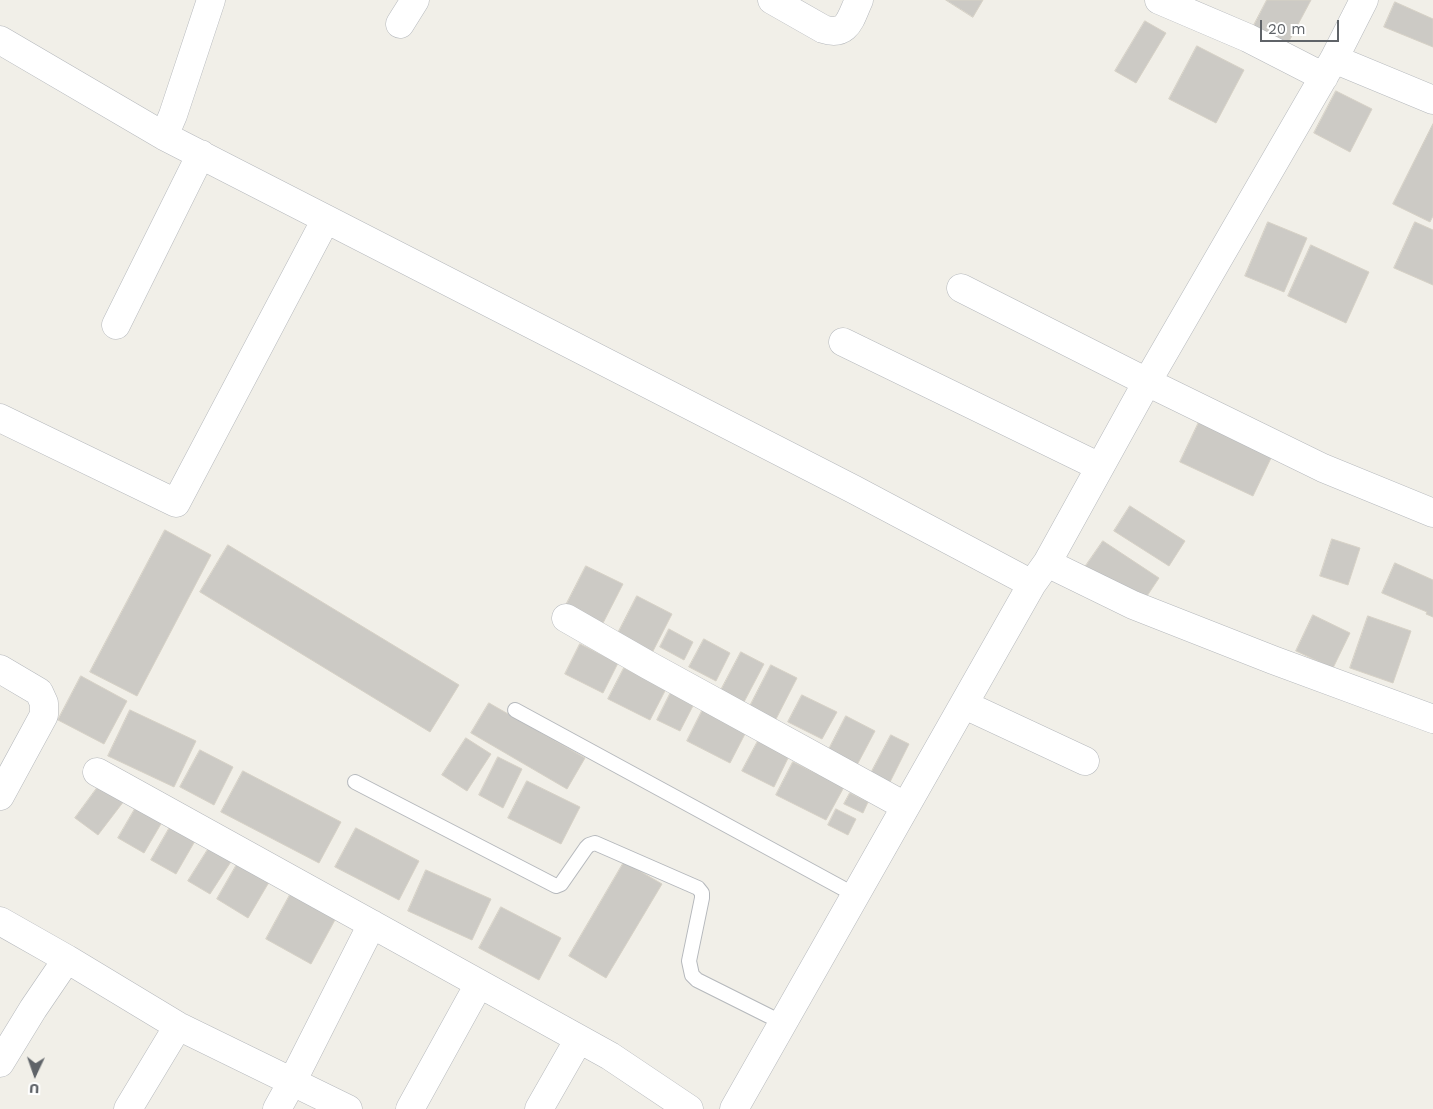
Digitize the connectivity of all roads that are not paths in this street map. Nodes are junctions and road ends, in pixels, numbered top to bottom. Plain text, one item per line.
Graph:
1 (211, 0) edge
2 (415, 0) edge
3 (772, 0) edge
4 (859, 0) edge
5 (1159, 0) edge
6 (1364, 0) edge
7 (400, 24) dead end
8 (0, 40) edge
9 (1329, 68) junction
10 (1433, 100) edge
11 (164, 136) junction
12 (201, 154) junction
13 (326, 219) junction
14 (961, 288) dead end
15 (116, 326) dead end
16 (843, 342) dead end
17 (1147, 382) junction
18 (0, 418) edge
19 (1100, 467) junction
20 (1433, 513) edge
21 (1040, 574) junction
22 (566, 618) dead end
23 (0, 669) edge
24 (965, 705) junction
25 (515, 710) dead end
26 (1433, 719) edge
27 (1085, 761) dead end
28 (97, 772) dead end
29 (355, 782) dead end
30 (0, 796) edge
31 (905, 806) junction
32 (855, 895) junction
33 (0, 921) edge
34 (372, 924) junction
35 (67, 958) junction
36 (479, 984) junction
37 (783, 1023) junction
38 (178, 1026) junction
39 (579, 1039) junction
40 (0, 1063) edge
41 (292, 1082) junction
42 (128, 1109) edge
43 (278, 1109) edge
44 (348, 1109) edge
45 (410, 1109) edge
46 (539, 1109) edge
47 (689, 1109) edge
48 (734, 1109) edge

1 - 11 street
2 - 7 street
3 - 4 street
5 - 9 street
6 - 9 street
8 - 11 street
9 - 10 street
9 - 17 street
11 - 12 street
12 - 13 street
12 - 15 street
13 - 18 street
13 - 21 street
14 - 17 street
16 - 19 street
17 - 19 street
17 - 20 street
19 - 21 street
21 - 24 street
21 - 26 street
22 - 31 street
23 - 30 street
24 - 27 street
24 - 31 street
25 - 32 lane
28 - 34 street
29 - 37 lane
31 - 32 street
32 - 37 street
33 - 35 street
34 - 36 street
34 - 41 street
35 - 38 street
35 - 40 street
36 - 39 street
36 - 45 street
37 - 48 street
38 - 41 street
38 - 42 street
39 - 46 street
39 - 47 street
41 - 43 street
41 - 44 street

